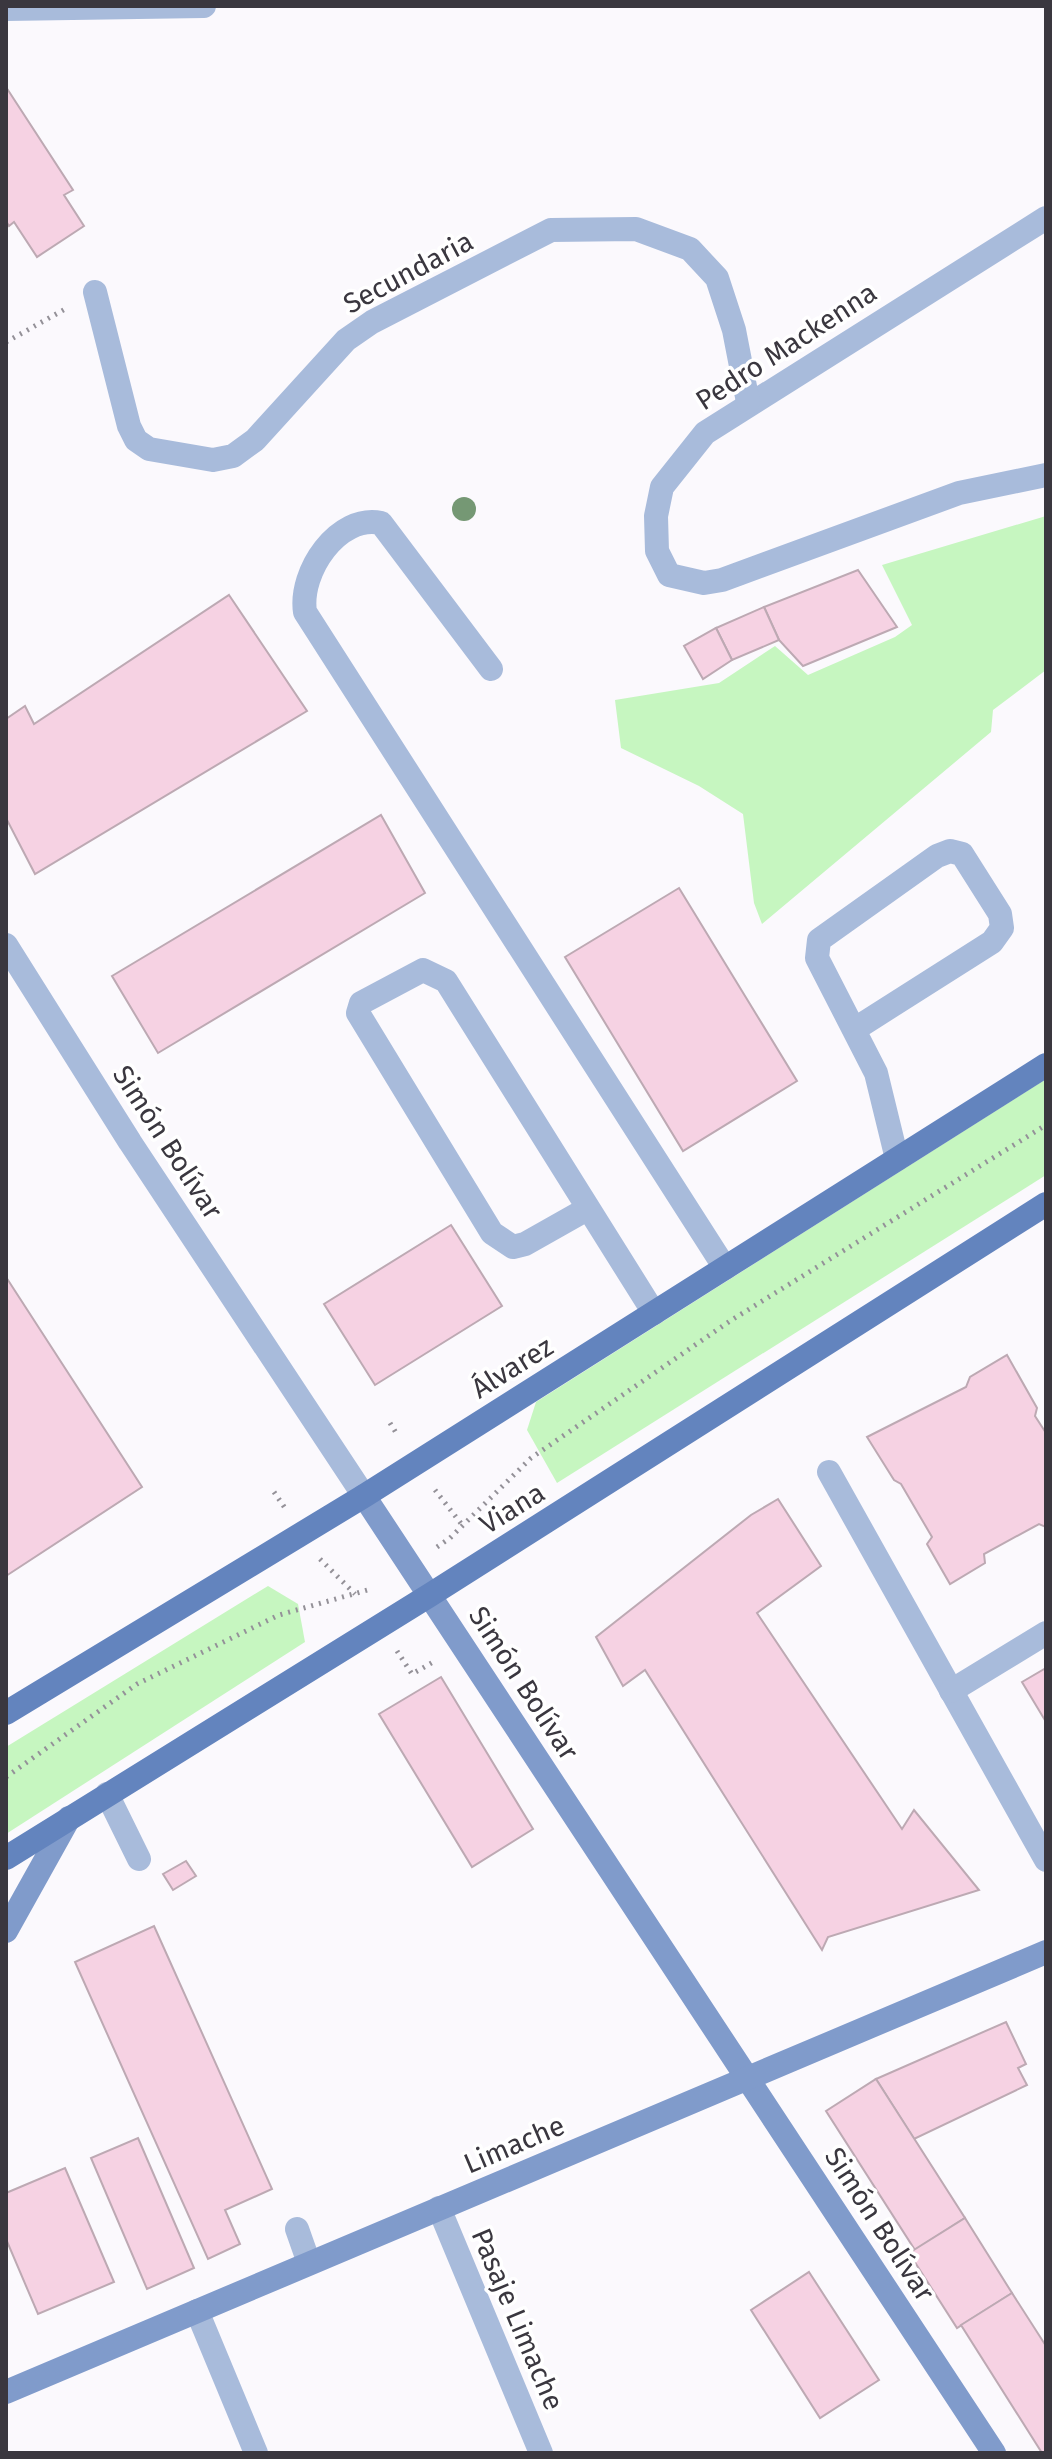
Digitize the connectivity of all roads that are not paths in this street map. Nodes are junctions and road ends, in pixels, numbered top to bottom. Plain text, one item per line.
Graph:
1 (204, 6) edge
2 (6, 9) edge
3 (1046, 218) edge
4 (95, 292) road end
5 (748, 402) junction
6 (1046, 475) edge
7 (491, 669) dead end
8 (6, 945) edge
9 (855, 1029) junction
10 (1046, 1065) edge
11 (897, 1159) junction
12 (1046, 1204) edge
13 (587, 1209) junction
14 (725, 1268) junction
15 (654, 1313) junction
16 (829, 1472) dead end
17 (364, 1496) junction
18 (430, 1595) junction
19 (1046, 1633) edge
20 (951, 1691) junction
21 (6, 1713) edge
22 (107, 1794) junction
23 (69, 1818) junction
24 (6, 1858) edge
25 (139, 1859) dead end
26 (1046, 1860) edge
27 (6, 1931) edge
28 (1042, 1960) edge
29 (749, 2078) junction
30 (439, 2208) junction
31 (297, 2229) dead end
32 (309, 2263) junction
33 (197, 2311) junction
34 (6, 2392) edge
35 (256, 2453) edge
36 (541, 2453) edge
37 (994, 2453) edge

1 - 2 street
3 - 5 street, Pedro Mackenna
4 - 5 street, Secundaria
5 - 6 street, Pedro Mackenna
7 - 14 street
8 - 17 street, Simón Bolívar
9 - 9 street
9 - 11 street
10 - 11 main road, Álvarez
11 - 14 main road, Álvarez
12 - 18 main road, Viana
13 - 13 street
13 - 15 street
14 - 15 main road, Álvarez
15 - 17 main road, Álvarez
16 - 20 street
17 - 18 main road, Simón Bolívar
17 - 21 main road, Álvarez
18 - 22 main road, Viana
18 - 29 main road, Simón Bolívar
19 - 20 street
20 - 26 street
22 - 23 main road, Viana
22 - 25 street
23 - 24 main road, Viana
23 - 27 main road
28 - 29 main road, Limache
29 - 30 main road, Limache
29 - 37 main road, Simón Bolívar
30 - 32 main road, Limache
30 - 36 street, Pasaje Limache
31 - 32 street
32 - 33 main road, Limache
33 - 34 main road, Limache
33 - 35 street

